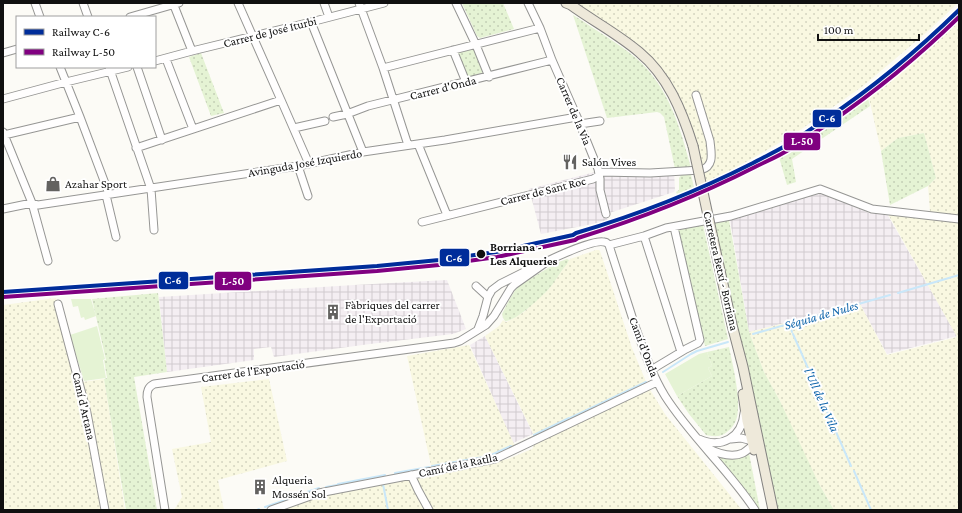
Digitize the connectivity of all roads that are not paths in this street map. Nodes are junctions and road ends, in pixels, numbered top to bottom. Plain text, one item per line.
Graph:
1 (35, 3) edge
2 (83, 3) edge
3 (238, 3) edge
4 (324, 3) edge
5 (384, 3) edge
6 (456, 3) edge
7 (528, 3) edge
8 (535, 3) edge
9 (175, 4) edge
10 (569, 4) edge
11 (360, 6) edge
12 (532, 12) junction
13 (40, 16) edge
14 (88, 16) edge
15 (133, 16) edge
16 (329, 17) junction
17 (311, 22) junction
18 (540, 28) junction
19 (252, 36) junction
20 (476, 45) junction
21 (16, 49) edge
22 (453, 50) junction
23 (192, 51) junction
24 (3, 53) edge
25 (166, 59) junction
26 (552, 60) junction
27 (156, 61) edge
28 (60, 68) edge
29 (137, 68) edge
30 (383, 68) junction
31 (110, 69) edge
32 (488, 76) junction
33 (66, 82) junction
34 (466, 82) junction
35 (696, 95) dead end
36 (3, 99) edge
37 (281, 100) junction
38 (394, 100) junction
39 (347, 114) junction
40 (80, 117) junction
41 (333, 117) dead end
42 (577, 117) junction
43 (325, 121) dead end
44 (600, 121) dead end
45 (580, 124) junction
46 (294, 128) junction
47 (193, 129) junction
48 (4, 134) edge
49 (162, 140) junction
50 (418, 144) junction
51 (408, 145) junction
52 (136, 148) junction
53 (363, 152) junction
54 (309, 164) junction
55 (298, 166) junction
56 (599, 174) junction
57 (150, 189) junction
58 (107, 194) junction
59 (308, 196) dead end
60 (32, 204) junction
61 (3, 209) edge
62 (606, 214) dead end
63 (447, 215) junction
64 (959, 219) edge
65 (422, 222) dead end
66 (674, 227) junction
67 (154, 230) dead end
68 (644, 236) junction
69 (116, 237) dead end
70 (609, 245) junction
71 (48, 261) dead end
72 (548, 261) junction
73 (500, 284) junction
74 (476, 286) dead end
75 (508, 293) junction
76 (487, 300) junction
77 (58, 304) dead end
78 (497, 311) junction
79 (480, 327) junction
80 (739, 349) junction
81 (681, 352) junction
82 (651, 370) junction
83 (657, 382) junction
84 (749, 395) junction
85 (745, 407) junction
86 (698, 439) junction
87 (731, 439) junction
88 (754, 443) junction
89 (705, 447) junction
90 (411, 475) junction
91 (770, 508) edge
92 (105, 510) edge
93 (165, 510) edge
94 (271, 510) edge
95 (429, 510) edge
96 (755, 510) edge

1 - 13 street
2 - 14 street
3 - 19 street
4 - 16 street
5 - 11 street, Carrer de José Iturbi
6 - 20 street
7 - 12 street, Carrer de la Via
8 - 12 street
9 - 15 street
9 - 23 street
10 - 80 main road, Carretera Betxí - Borriana, bridge
11 - 16 street, Carrer de José Iturbi
11 - 30 street
12 - 18 street, Carrer de la Via
16 - 17 street, Carrer de José Iturbi
17 - 19 street, Carrer de José Iturbi
17 - 39 street
18 - 20 street
18 - 26 street, Carrer de la Via
19 - 23 street, Carrer de José Iturbi
19 - 37 street
20 - 22 street
20 - 32 street
21 - 24 street
22 - 30 street
22 - 34 street
23 - 25 street, Carrer de José Iturbi
25 - 27 street, Carrer de José Iturbi
25 - 47 street
26 - 32 street, Carrer d'Onda
26 - 42 street, Carrer de la Via
28 - 33 street
29 - 49 street
30 - 38 street
31 - 33 street
31 - 52 street
32 - 34 street, Carrer d'Onda
33 - 36 street
33 - 40 street
34 - 38 street, Carrer d'Onda
35 - 56 street, Carrer de Sant Roc
37 - 46 street
37 - 47 street
38 - 39 street, Carrer d'Onda
38 - 51 street
39 - 41 street, Carrer d'Onda
39 - 53 street
40 - 48 street
40 - 58 street
42 - 45 street, Carrer de la Via
42 - 50 street, Avinguda José Izquierdo
43 - 46 street
44 - 45 street
45 - 56 street, Carrer de la Via
46 - 54 street
47 - 49 street
48 - 60 street
49 - 52 street
50 - 51 street, Avinguda José Izquierdo
50 - 63 street
51 - 53 street, Avinguda José Izquierdo
52 - 57 street
53 - 54 street, Avinguda José Izquierdo
54 - 55 street, Avinguda José Izquierdo
55 - 57 street, Avinguda José Izquierdo
55 - 59 street
56 - 62 street, Carrer de la Via
56 - 63 street, Carrer de Sant Roc
57 - 58 street, Avinguda José Izquierdo
57 - 67 street
58 - 60 street, Avinguda José Izquierdo
58 - 69 street
60 - 61 street, Avinguda José Izquierdo
60 - 71 street
63 - 65 street, Carrer de Sant Roc
64 - 66 street
66 - 68 street
66 - 81 street
68 - 70 street
68 - 81 street
70 - 72 street
70 - 82 street, Camí d'Onda
72 - 73 street
72 - 75 street
73 - 75 street
73 - 76 street
74 - 76 street
75 - 78 street
76 - 78 street
76 - 79 street
77 - 92 street, Camí d'Artana
78 - 79 street
79 - 93 street, Carrer de l'Exportació
80 - 84 main road, Carretera Betxí - Borriana
80 - 85 main road, Carretera Betxí - Borriana
81 - 82 street
82 - 83 street, Camí d'Onda
83 - 86 street, Camí d'Onda
83 - 90 street, Camí de la Ratlla
84 - 88 street
84 - 91 main road, Carretera Betxí - Borriana
85 - 87 street
85 - 88 main road, Carretera Betxí - Borriana
86 - 87 street
86 - 89 street, Camí d'Onda
87 - 88 street
88 - 89 street
88 - 91 main road, Carretera Betxí - Borriana
89 - 96 street, Camí d'Onda
90 - 94 street, Camí de la Ratlla
90 - 95 street

